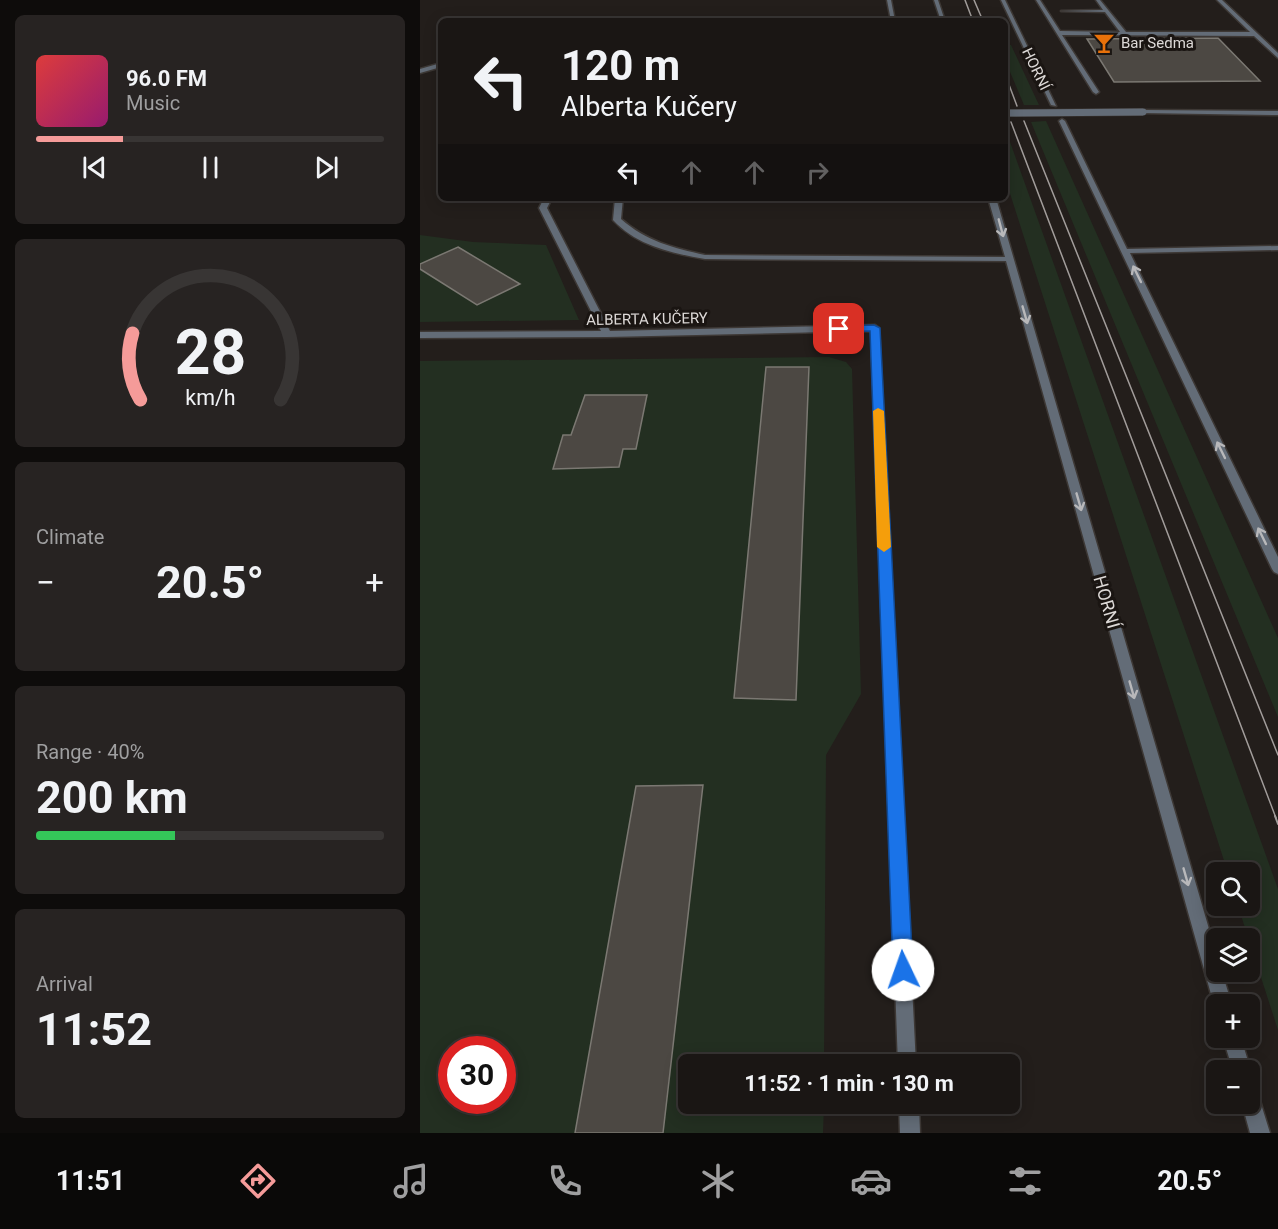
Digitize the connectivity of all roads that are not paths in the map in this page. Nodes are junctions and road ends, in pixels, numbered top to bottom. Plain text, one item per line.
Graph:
1 (889, 0) edge
2 (936, 0) edge
3 (1003, 0) edge
4 (1038, 0) edge
5 (1098, 0) edge
6 (1219, 0) edge
7 (1063, 11) dead end
8 (1106, 11) junction
9 (892, 18) edge
10 (941, 18) edge
11 (1059, 33) junction
12 (1124, 33) junction
13 (1255, 34) junction
14 (1278, 56) edge
15 (438, 66) edge
16 (420, 71) edge
17 (1096, 92) dead end
18 (1054, 105) dead end
19 (1278, 113) edge
20 (1008, 114) edge
21 (1062, 121) dead end
22 (546, 201) edge
23 (619, 201) edge
24 (993, 201) edge
25 (1278, 248) edge
26 (1125, 251) junction
27 (1009, 259) junction
28 (607, 334) junction
29 (420, 335) edge
30 (1278, 569) edge
31 (1220, 994) edge
32 (907, 1054) edge
33 (909, 1114) edge
34 (1255, 1114) edge
35 (910, 1133) edge
36 (1260, 1133) edge

1 - 9 street
2 - 10 street
3 - 18 street, HORNÍ
4 - 11 street
5 - 8 street
6 - 13 street
7 - 8 street
8 - 12 street
11 - 12 street
11 - 17 street
12 - 13 street
13 - 14 street
15 - 16 street
19 - 20 street, bridge
21 - 26 street
22 - 28 street
23 - 27 street
24 -> 27 street, HORNÍ
25 - 26 street
30 -> 26 street
27 -> 31 street, HORNÍ
28 - 29 street, ALBERTA KUČERY
28 - 32 street, ALBERTA KUČERY
33 - 35 street
34 - 36 street

